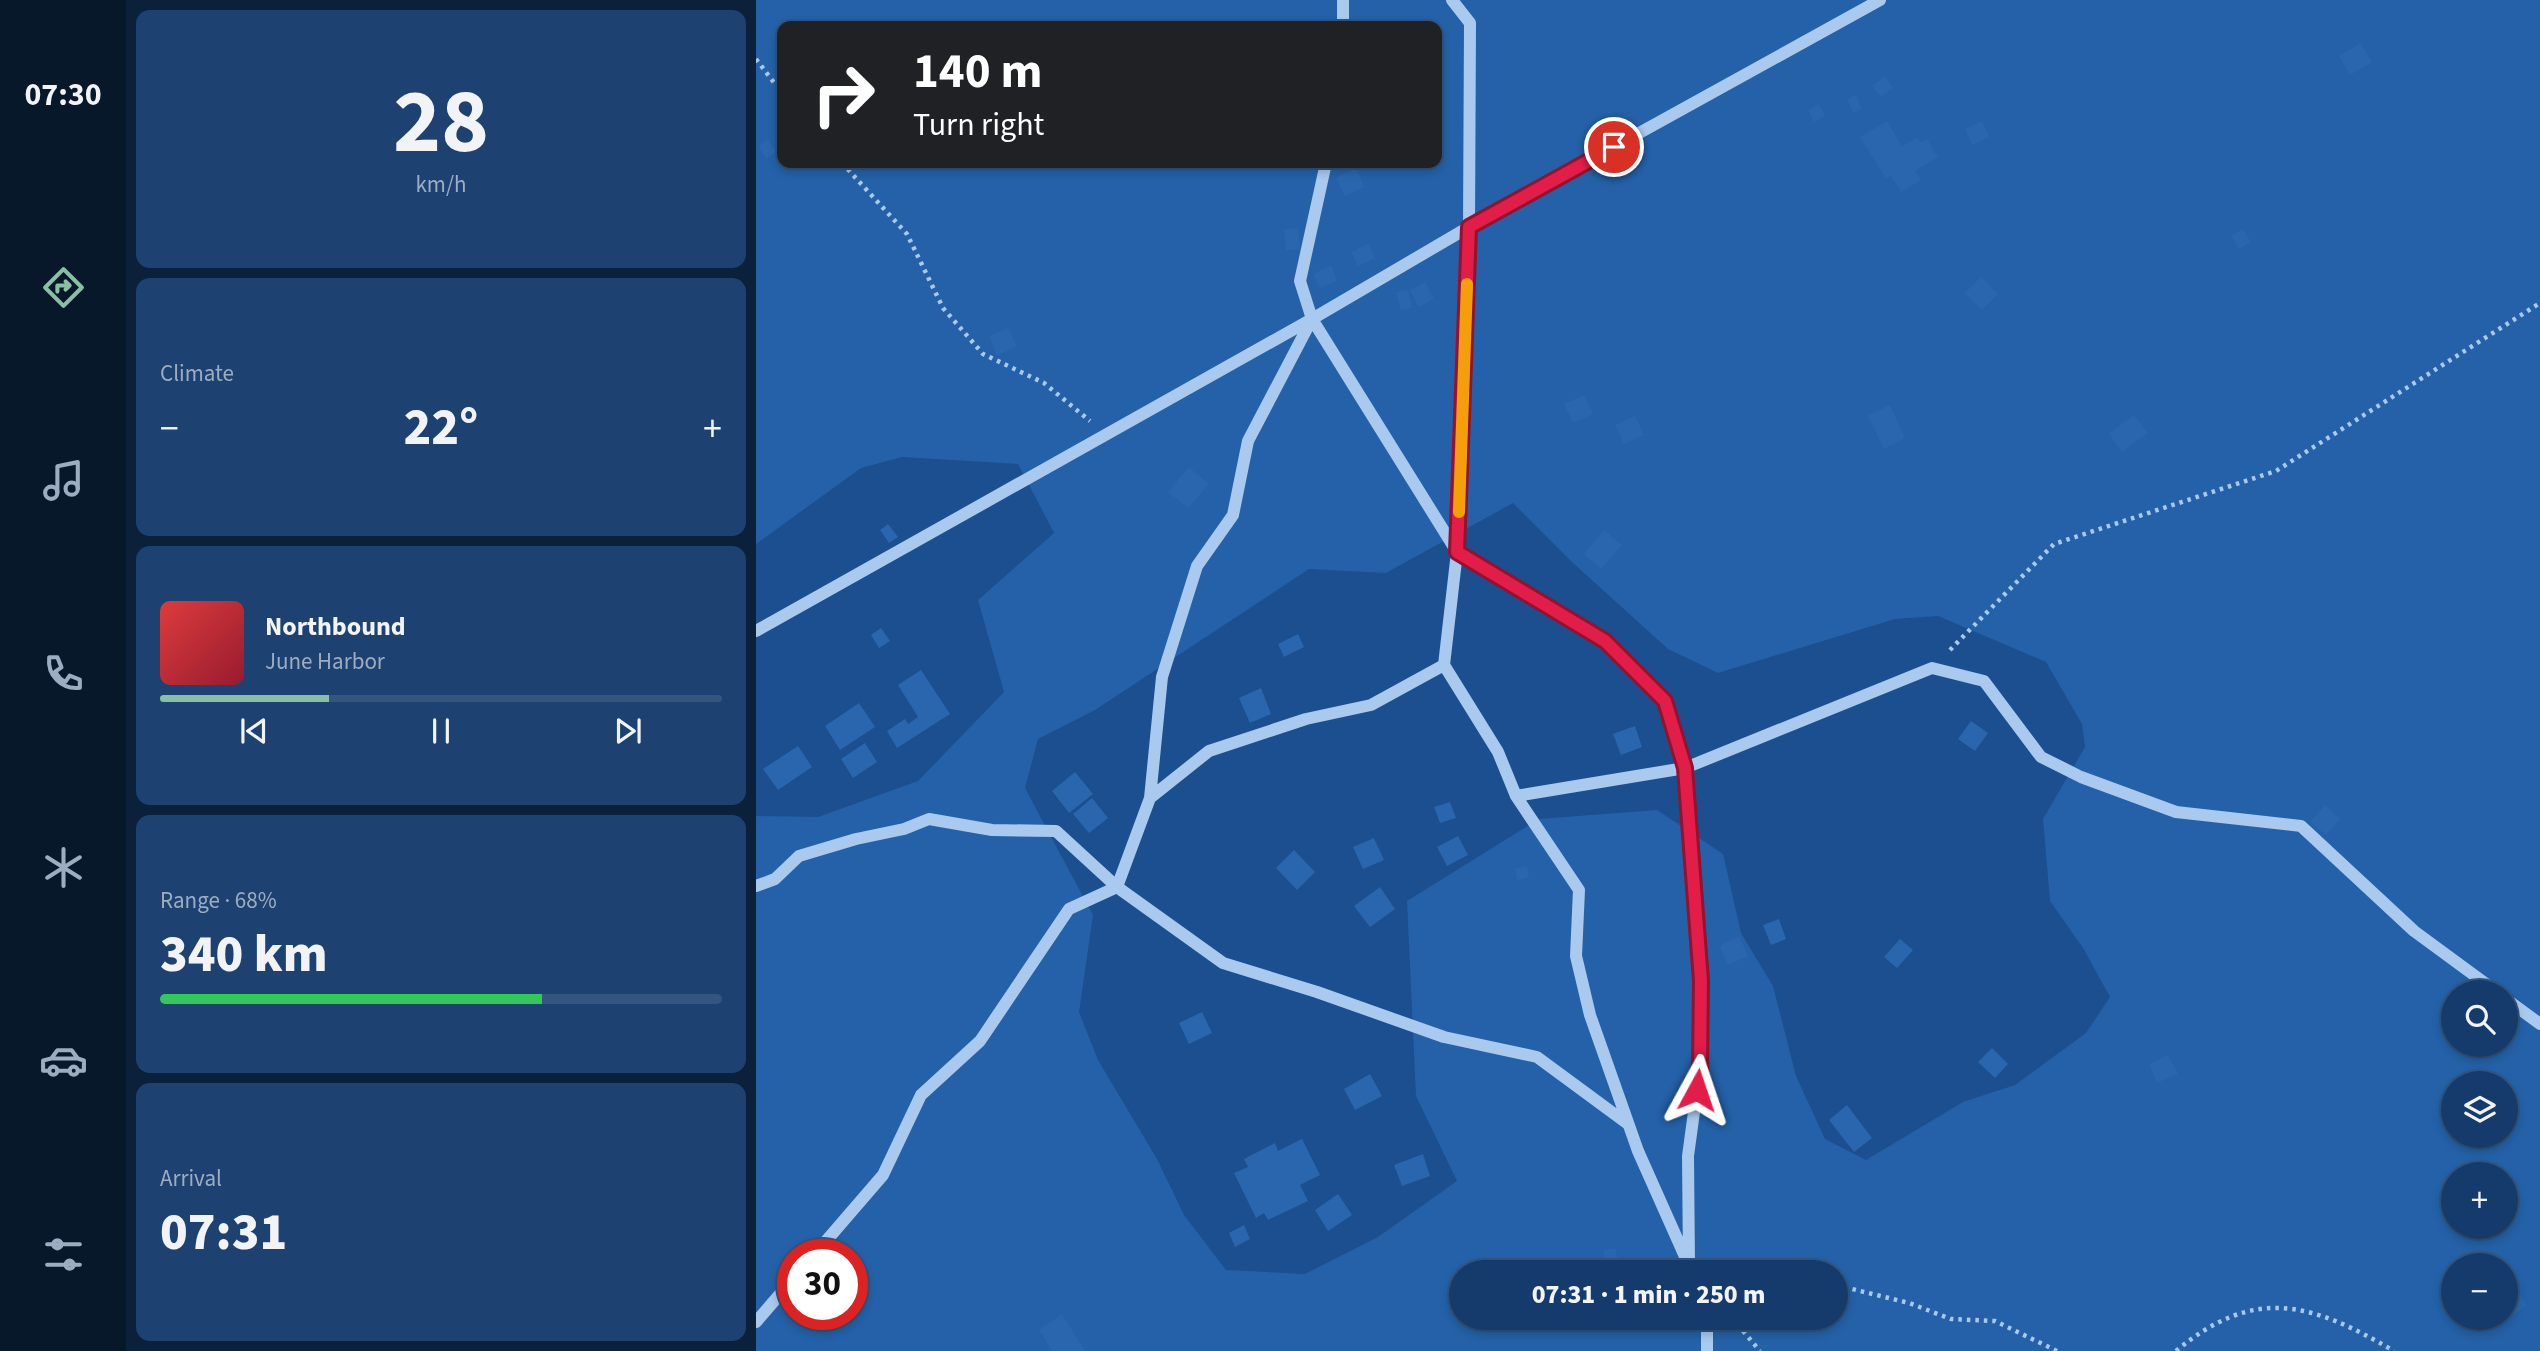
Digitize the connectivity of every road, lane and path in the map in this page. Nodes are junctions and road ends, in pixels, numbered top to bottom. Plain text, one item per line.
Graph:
1 (1343, 0) edge
2 (1452, 0) edge
3 (1880, 0) edge
4 (1343, 21) edge
5 (756, 59) edge
6 (777, 86) edge
7 (847, 168) edge
8 (1325, 168) edge
9 (1469, 227) junction
10 (2540, 303) edge
11 (1312, 318) junction
12 (1105, 435) junction
13 (1457, 552) junction
14 (756, 631) edge
15 (1444, 665) junction
16 (1932, 668) junction
17 (1685, 768) junction
18 (1516, 796) junction
19 (1150, 798) junction
20 (756, 886) edge
21 (1117, 887) junction
22 (2481, 980) edge
23 (2518, 1008) edge
24 (2540, 1024) edge
25 (1628, 1124) junction
26 (828, 1239) edge
27 (1686, 1260) edge
28 (1690, 1260) edge
29 (1848, 1288) edge
30 (777, 1298) edge
31 (756, 1322) edge
32 (1707, 1330) edge
33 (1742, 1330) edge
34 (1707, 1351) edge
35 (1760, 1351) edge
36 (2057, 1351) edge
37 (2176, 1351) edge
38 (2394, 1351) edge

1 - 4 street
2 - 9 street
3 - 9 street
5 - 6 path
7 - 12 path
8 - 11 street
9 - 11 street
9 - 13 street
10 - 16 path
11 - 12 street
11 - 13 street
11 - 19 street
12 - 14 street
13 - 15 street
13 - 17 street
15 - 18 street
15 - 19 street
16 - 17 street
16 - 22 street
17 - 18 street
17 - 28 street
18 - 25 street
19 - 21 street
20 - 21 street
21 - 25 street
21 - 26 street
23 - 24 street
25 - 27 street
29 - 36 path
30 - 31 street
32 - 34 street
33 - 35 path
37 - 38 path

